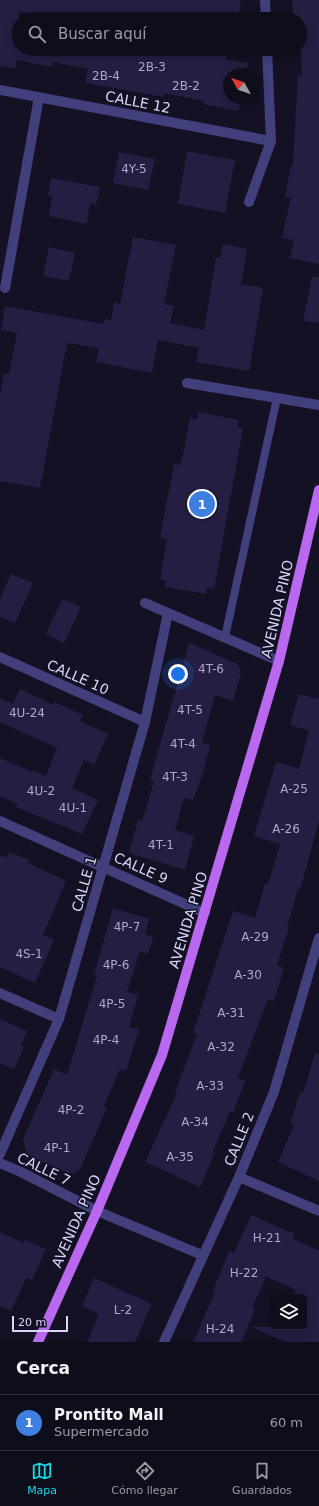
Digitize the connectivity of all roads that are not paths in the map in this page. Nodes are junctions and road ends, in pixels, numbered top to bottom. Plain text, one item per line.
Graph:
1 (265, 0) edge
2 (266, 12) edge
3 (267, 56) edge
4 (0, 90) edge
5 (39, 97) junction
6 (270, 141) junction
7 (249, 202) dead end
8 (5, 288) dead end
9 (187, 383) dead end
10 (277, 398) junction
11 (319, 406) edge
12 (319, 490) edge
13 (145, 603) dead end
14 (168, 613) junction
15 (224, 638) junction
16 (0, 657) edge
17 (279, 661) junction
18 (145, 722) junction
19 (0, 821) edge
20 (103, 867) junction
21 (205, 913) junction
22 (319, 938) edge
23 (0, 993) edge
24 (59, 1019) junction
25 (0, 1154) edge
26 (0, 1163) edge
27 (239, 1177) junction
28 (97, 1211) junction
29 (319, 1211) edge
30 (202, 1256) junction
31 (38, 1342) edge
32 (164, 1342) edge

1 - 2 street
3 - 6 street
4 - 5 street, CALLE 12
5 - 6 street, CALLE 12
5 - 8 street
6 - 7 street
9 - 10 street
10 - 11 street
10 - 15 lane
12 - 17 main road, AVENIDA PINO
13 - 14 street
14 - 15 street
14 - 18 street, CALLE 1
15 - 17 street
16 - 18 street, CALLE 10
17 - 21 main road, AVENIDA PINO
18 - 20 street, CALLE 1
19 - 20 street, CALLE 9
20 - 21 street, CALLE 9
20 - 24 street, CALLE 1
21 - 28 main road, AVENIDA PINO
22 - 27 street, CALLE 2
23 - 24 street
24 - 25 street, CALLE 1
26 - 28 street, CALLE 7
27 - 29 street
27 - 30 street, CALLE 2
28 - 30 street, CALLE 7
28 - 31 main road, AVENIDA PINO
30 - 32 street, CALLE 2

